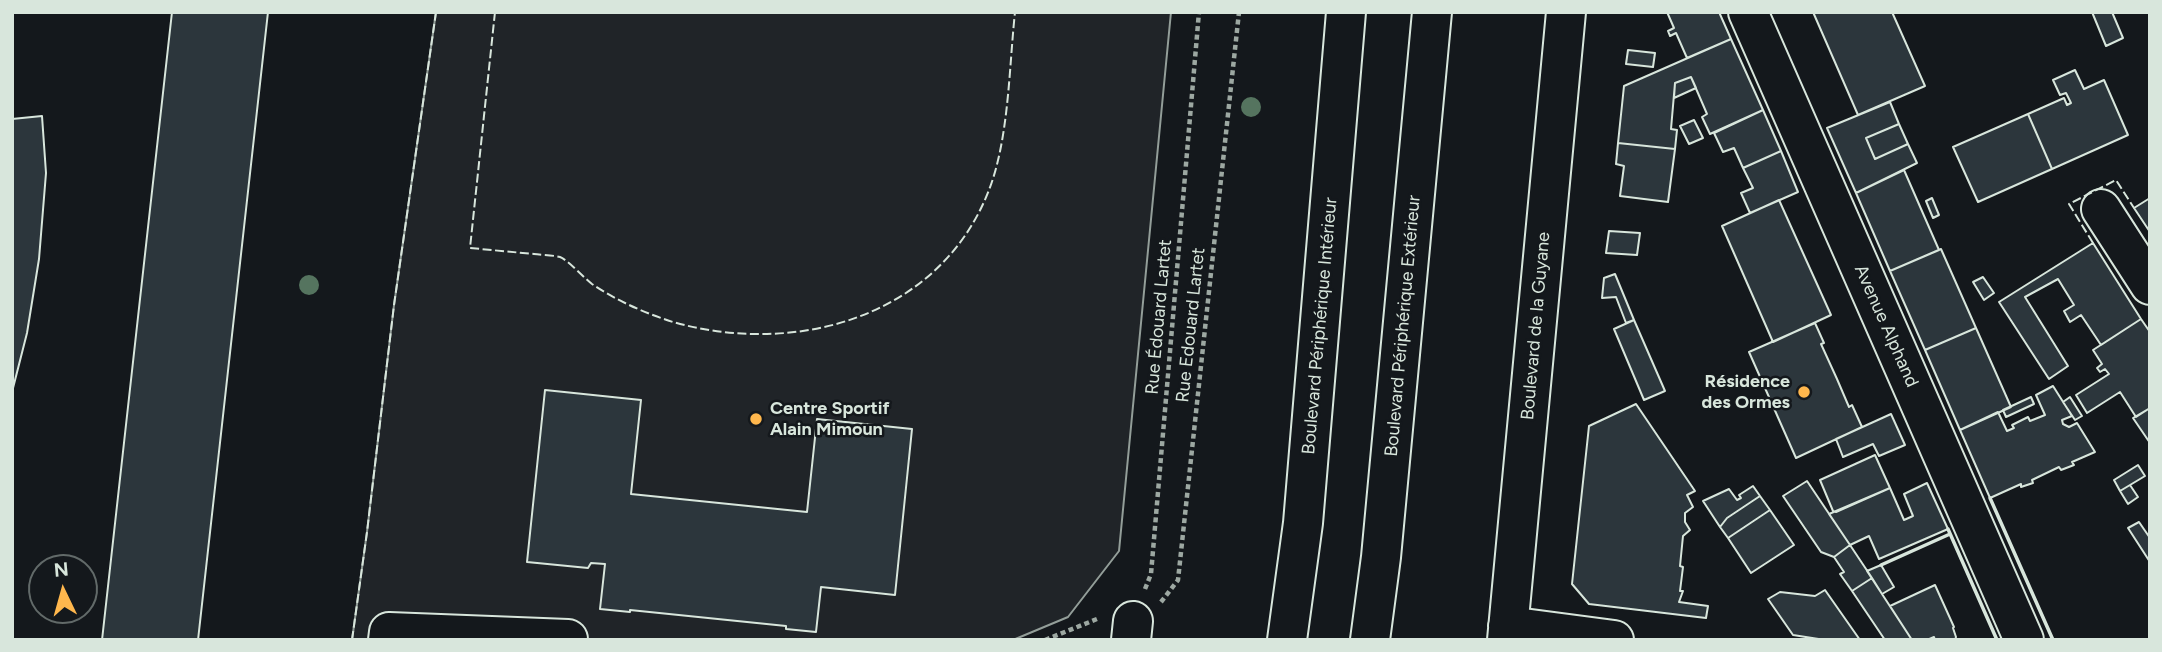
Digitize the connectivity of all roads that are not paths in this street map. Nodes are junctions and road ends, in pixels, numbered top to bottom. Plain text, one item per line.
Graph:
1 (1346, 12) edge
2 (1432, 12) edge
3 (1566, 12) edge
4 (1748, 12) edge
5 (2101, 209) dead end
6 (2150, 285) edge
7 (1508, 633) edge
8 (568, 639) edge
9 (388, 640) edge
10 (1287, 640) edge
11 (1370, 640) edge
12 (1614, 640) edge
13 (2024, 640) edge

1 - 10 main road, Boulevard Périphérique Intérieur
2 - 11 main road, Boulevard Périphérique Extérieur
3 - 7 main road, Boulevard de la Guyane
4 - 13 main road, Avenue Alphand
5 - 6 main road
7 - 12 main road
8 - 9 main road

